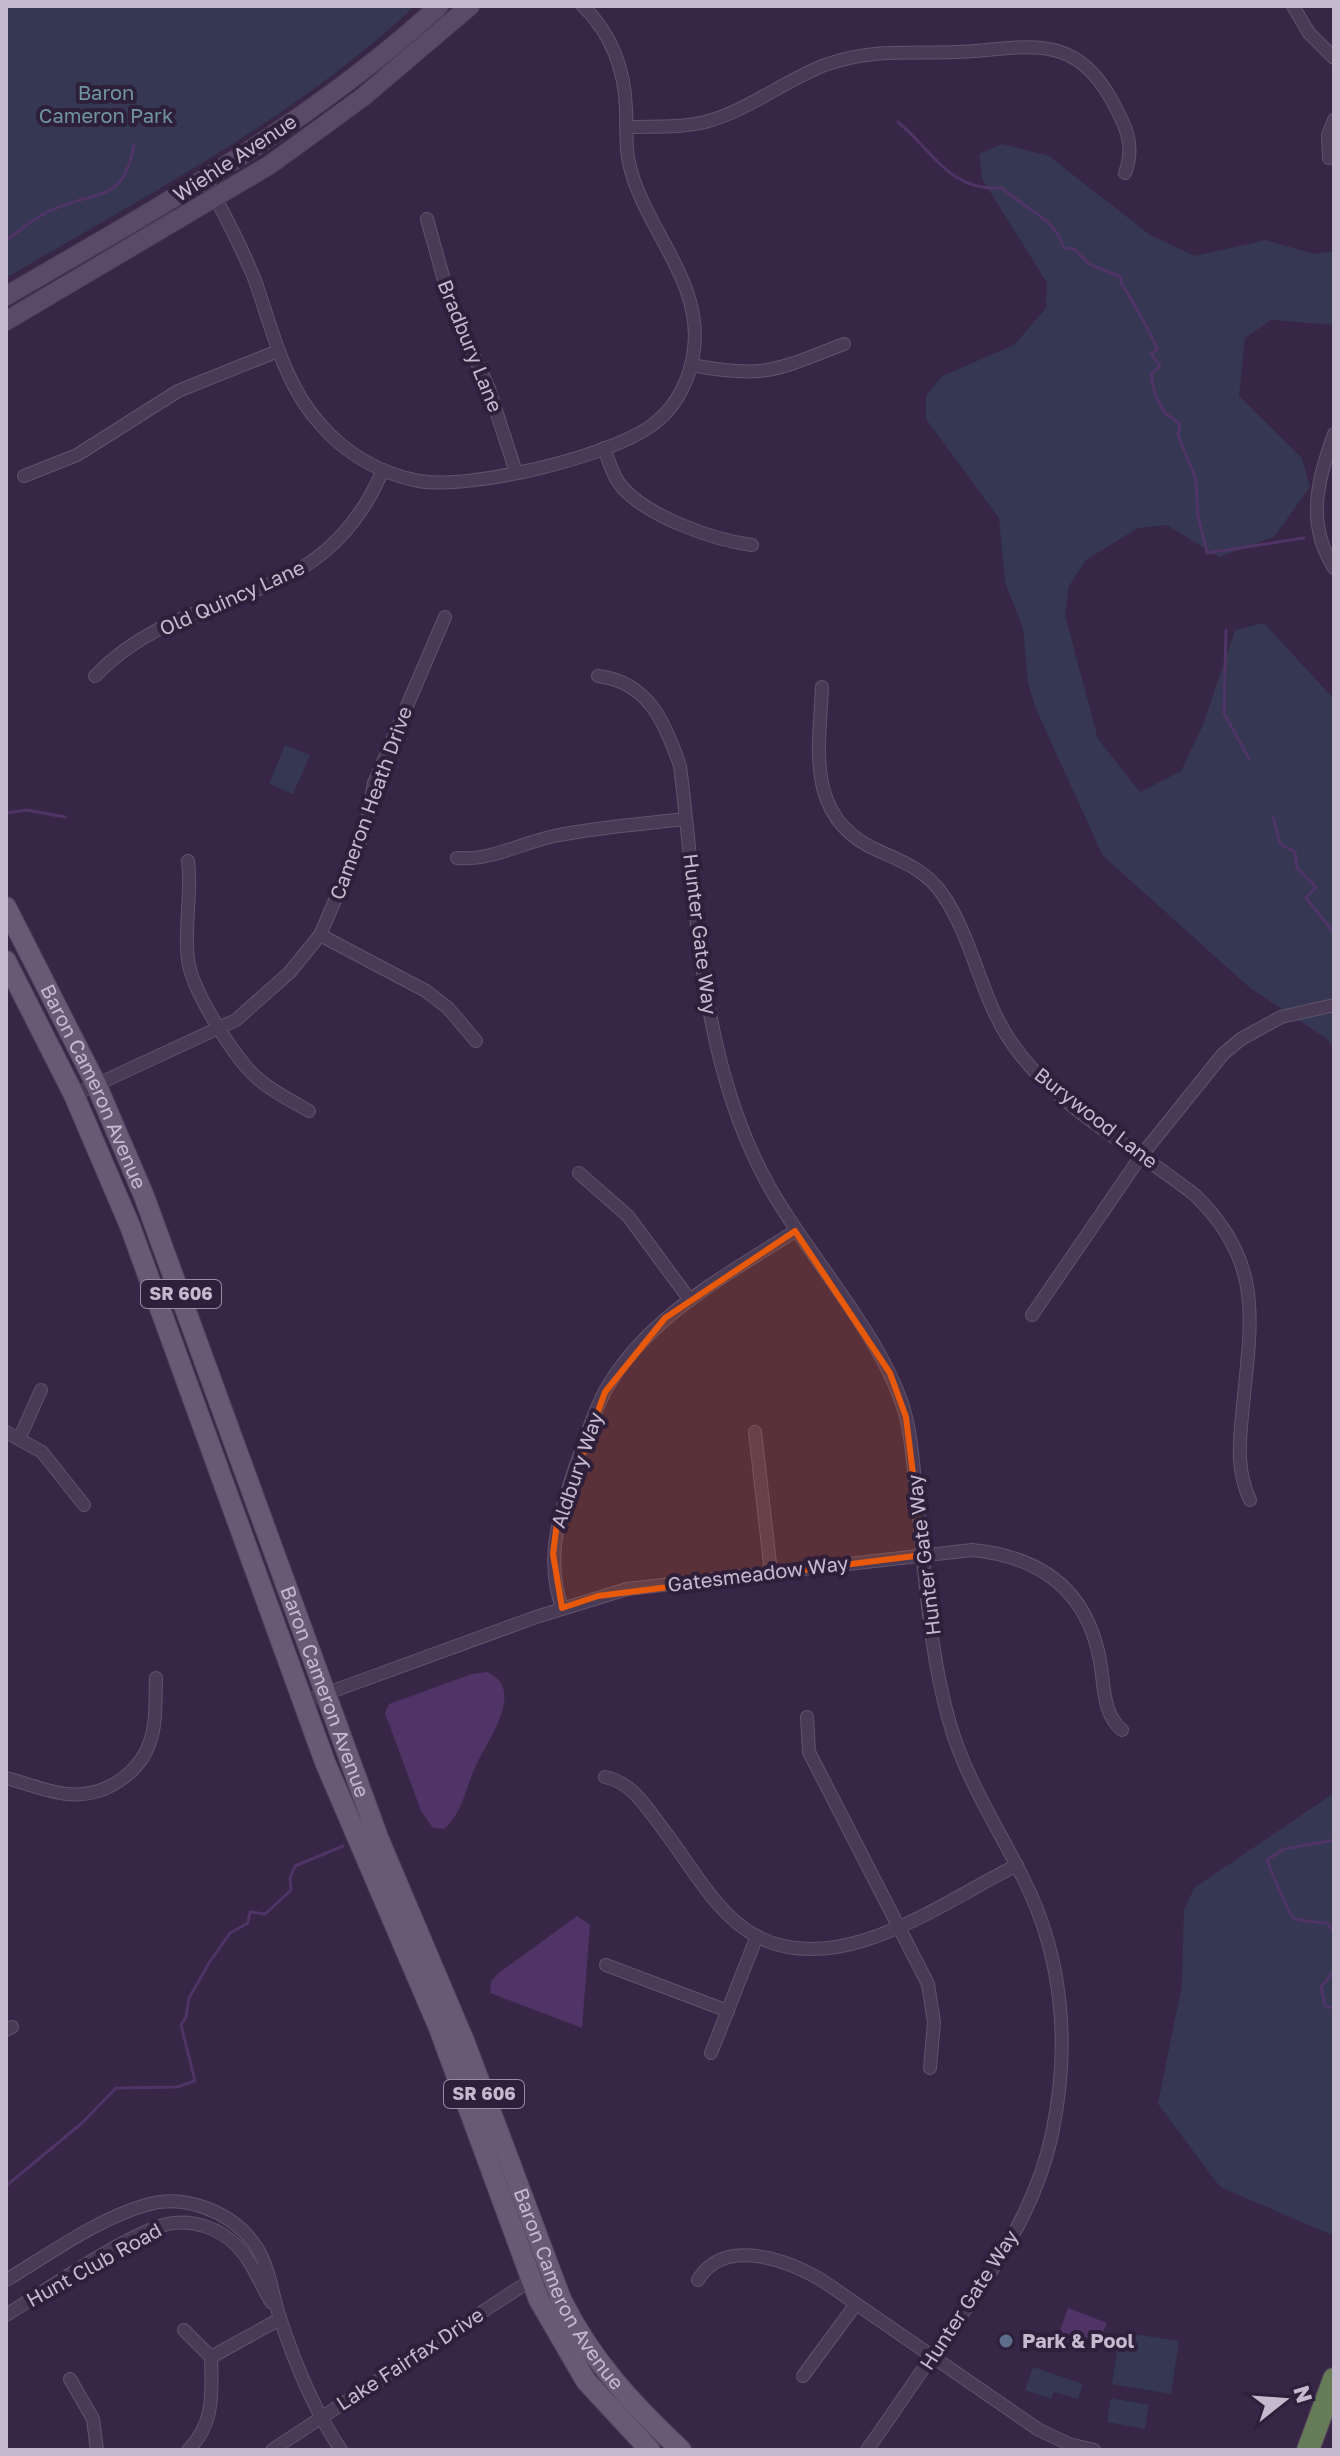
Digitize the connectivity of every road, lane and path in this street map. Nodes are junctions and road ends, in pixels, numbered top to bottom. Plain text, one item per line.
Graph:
1 (439, 6) edge
2 (470, 6) edge
3 (583, 6) edge
4 (1293, 6) edge
5 (1334, 58) edge
6 (1334, 120) edge
7 (626, 127) junction
8 (1329, 158) dead end
9 (1125, 173) dead end
10 (206, 180) junction
11 (215, 198) junction
12 (427, 219) dead end
13 (6, 296) edge
14 (6, 321) edge
15 (844, 344) dead end
16 (278, 351) junction
17 (691, 365) junction
18 (1334, 434) edge
19 (604, 448) junction
20 (383, 470) junction
21 (516, 472) junction
22 (24, 476) dead end
23 (752, 545) dead end
24 (1334, 568) edge
25 (445, 617) dead end
26 (95, 676) dead end
27 (598, 676) dead end
28 (822, 687) dead end
29 (685, 819) junction
30 (457, 858) dead end
31 (188, 861) dead end
32 (6, 907) edge
33 (320, 935) junction
34 (6, 961) edge
35 (1334, 1005) edge
36 (221, 1028) junction
37 (476, 1041) dead end
38 (96, 1084) junction
39 (74, 1095) junction
40 (309, 1111) dead end
41 (1141, 1156) junction
42 (579, 1173) dead end
43 (795, 1231) junction
44 (690, 1300) junction
45 (1032, 1315) dead end
46 (41, 1390) dead end
47 (6, 1432) edge
48 (755, 1432) dead end
49 (20, 1437) junction
50 (1250, 1500) dead end
51 (84, 1505) dead end
52 (923, 1555) junction
53 (771, 1572) junction
54 (562, 1608) junction
55 (156, 1678) dead end
56 (326, 1694) junction
57 (303, 1702) junction
58 (807, 1717) dead end
59 (1122, 1730) dead end
60 (605, 1777) dead end
61 (6, 1778) edge
62 (1017, 1865) junction
63 (898, 1926) junction
64 (757, 1936) junction
65 (606, 1965) dead end
66 (728, 2011) junction
67 (711, 2053) dead end
68 (930, 2068) dead end
69 (99, 2227) junction
70 (112, 2251) junction
71 (539, 2274) junction
72 (6, 2280) edge
73 (698, 2280) dead end
74 (856, 2304) junction
75 (6, 2315) edge
76 (280, 2319) junction
77 (184, 2330) dead end
78 (211, 2357) junction
79 (931, 2357) junction
80 (803, 2376) dead end
81 (70, 2379) dead end
82 (1334, 2379) edge
83 (320, 2418) junction
84 (97, 2450) edge
85 (188, 2450) edge
86 (272, 2450) edge
87 (341, 2450) edge
88 (650, 2450) edge
89 (681, 2450) edge
90 (867, 2450) edge
91 (1094, 2450) edge
92 (1308, 2450) edge

1 - 10 main road, Wiehle Avenue
2 - 11 main road, Wiehle Avenue
3 - 7 street
4 - 5 street
6 - 8 street
7 - 9 street
7 - 17 street
10 - 11 street
10 - 13 main road, Wiehle Avenue
11 - 14 main road, Wiehle Avenue
11 - 16 street
12 - 21 street, Bradbury Lane
15 - 17 street
16 - 20 street
16 - 22 street
17 - 19 street
18 - 24 street
19 - 21 street
19 - 23 street
20 - 21 street
20 - 26 street, Old Quincy Lane
25 - 33 street, Cameron Heath Drive
27 - 29 street, Hunter Gate Way
28 - 41 street, Burywood Lane
29 - 30 street
29 - 43 street, Hunter Gate Way
31 - 36 street
32 - 38 main road, Baron Cameron Avenue / SR 606
33 - 36 street, Cameron Heath Drive
33 - 37 street
34 - 39 main road, Baron Cameron Avenue / SR 606
35 - 41 street
36 - 38 street, Cameron Heath Drive
36 - 40 street
38 - 39 street, Cameron Heath Drive
38 - 56 main road, Baron Cameron Avenue / SR 606
39 - 57 main road, Baron Cameron Avenue / SR 606
41 - 45 street
41 - 50 street, Burywood Lane
42 - 44 street
43 - 44 street, Aldbury Way
43 - 52 street, Hunter Gate Way
44 - 54 street, Aldbury Way
46 - 49 street
47 - 49 street
48 - 53 street
49 - 51 street
52 - 53 street, Gatesmeadow Way
52 - 59 street, Gatesmeadow Way
52 - 62 street, Hunter Gate Way
53 - 54 street, Gatesmeadow Way
54 - 56 street, Gatesmeadow Way
55 - 61 street
56 - 57 street, Gatesmeadow Way
56 - 71 main road, Baron Cameron Avenue / SR 606
57 - 71 main road, Baron Cameron Avenue / SR 606
58 - 63 street
60 - 64 street
62 - 63 street
62 - 79 street, Hunter Gate Way
63 - 64 street
63 - 68 street
64 - 66 street
65 - 66 street
66 - 67 street
69 - 70 street
69 - 72 street, Hunt Club Road
69 - 76 street, Hunt Club Road
70 - 75 street, Hunt Club Road
70 - 76 street, Hunt Club Road
71 - 83 street, Lake Fairfax Drive
71 - 88 main road, Baron Cameron Avenue / SR 606
71 - 89 main road, Baron Cameron Avenue / SR 606
73 - 74 street
74 - 79 street
74 - 80 street
76 - 78 street
76 - 83 street, Hunt Club Road
77 - 78 street
78 - 85 street
79 - 90 street, Hunter Gate Way
79 - 91 street
81 - 84 street
82 - 92 highway
83 - 86 street, Lake Fairfax Drive
83 - 87 street, Hunt Club Road

